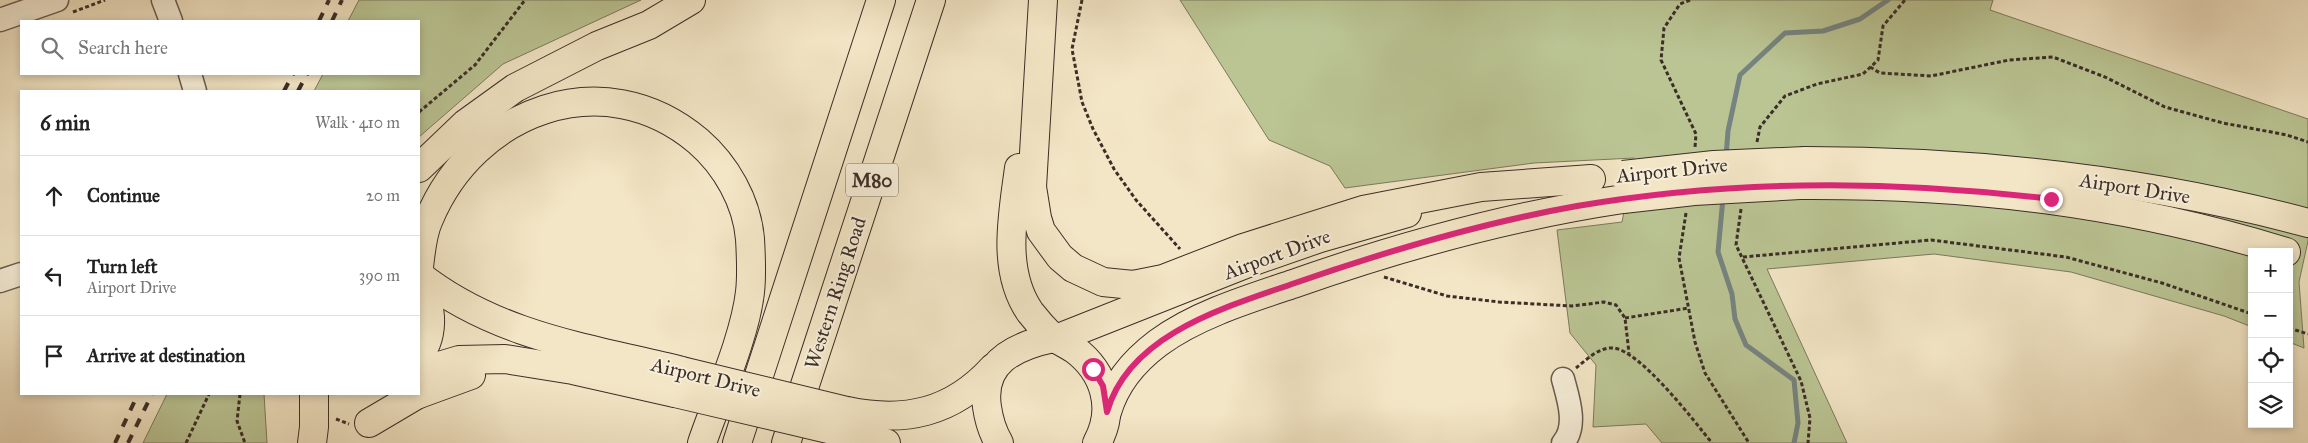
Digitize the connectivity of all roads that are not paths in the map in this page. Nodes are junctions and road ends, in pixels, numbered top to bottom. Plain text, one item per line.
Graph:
1 (163, 0) edge
2 (691, 0) edge
3 (881, 0) edge
4 (931, 0) edge
5 (1042, 0) edge
6 (64, 6) edge
7 (0, 20) edge
8 (171, 20) edge
9 (190, 75) edge
10 (195, 90) edge
11 (420, 167) edge
12 (1803, 173) junction
13 (1590, 179) junction
14 (1623, 187) junction
15 (2308, 223) edge
16 (2273, 248) edge
17 (2293, 254) edge
18 (2308, 258) edge
19 (420, 266) edge
20 (420, 273) edge
21 (20, 274) edge
22 (420, 275) edge
23 (0, 281) edge
24 (1054, 339) junction
25 (420, 354) edge
26 (539, 364) junction
27 (994, 368) junction
28 (420, 372) edge
29 (1563, 378) road end
30 (679, 382) junction
31 (420, 393) edge
32 (384, 395) edge
33 (417, 395) edge
34 (314, 402) edge
35 (1107, 412) junction
36 (844, 422) junction
37 (363, 432) edge
38 (312, 443) edge
39 (702, 443) edge
40 (737, 443) edge
41 (786, 443) edge
42 (886, 443) edge
43 (999, 443) edge
44 (1097, 443) edge
45 (1563, 443) edge

1 - 8 street
2 - 11 main road
3 - 40 main road, M80
4 - 41 main road, Western Ring Road / M80
5 - 13 main road
5 - 24 main road
6 - 7 street
9 - 10 street
12 - 14 main road, Airport Drive, bridge
12 - 15 main road, Airport Drive
12 - 16 main road, Airport Drive
13 - 14 main road, Airport Drive
13 - 24 main road, Airport Drive
14 - 35 main road, Airport Drive
17 - 18 main road, Airport Drive
19 - 39 main road
20 - 30 main road, Airport Drive
21 - 23 street
22 - 25 main road
24 - 27 main road, Airport Drive
24 - 35 main road
26 - 28 main road, Airport Drive
26 - 30 main road, Airport Drive
26 - 31 main road
27 - 36 main road, Airport Drive
27 - 43 main road
29 - 45 street
30 - 36 main road, Airport Drive, bridge
32 - 37 main road
33 - 37 main road
34 - 38 main road
35 - 44 main road, Airport Drive
36 - 42 main road, Airport Drive

